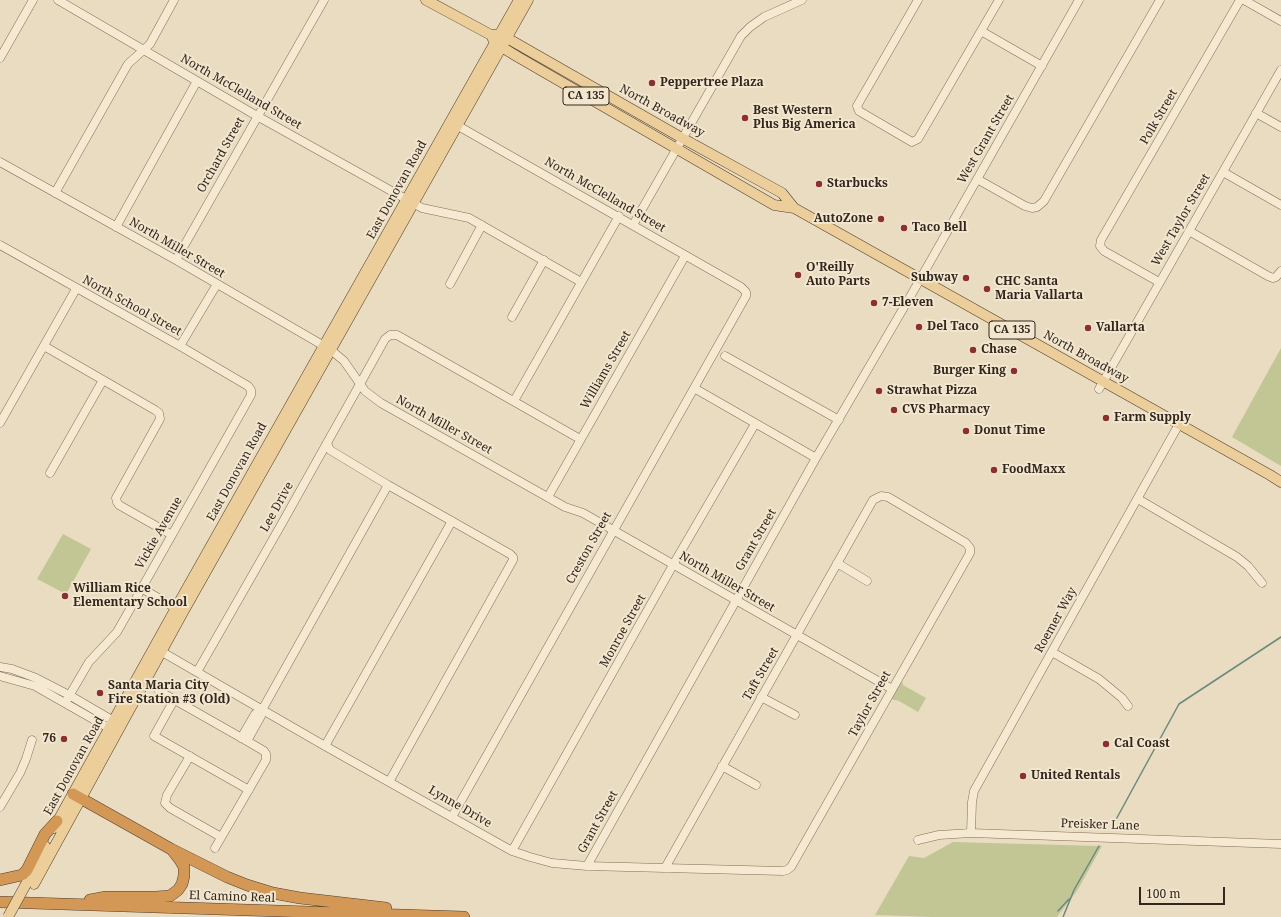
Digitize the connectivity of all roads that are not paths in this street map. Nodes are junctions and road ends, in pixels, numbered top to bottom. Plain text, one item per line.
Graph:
1 (33, 0) edge
2 (58, 0) edge
3 (174, 0) edge
4 (324, 0) edge
5 (519, 0) edge
6 (528, 0) edge
7 (802, 0) edge
8 (918, 0) edge
9 (999, 0) edge
10 (1079, 0) edge
11 (1160, 0) edge
12 (1240, 0) edge
13 (1244, 0) edge
14 (429, 1) edge
15 (1281, 21) edge
16 (981, 31) junction
17 (499, 40) junction
18 (143, 50) junction
19 (0, 58) edge
20 (1042, 66) junction
21 (1281, 70) edge
22 (197, 81) junction
23 (1256, 113) junction
24 (257, 116) junction
25 (454, 124) junction
26 (1281, 127) edge
27 (682, 138) junction
28 (677, 148) junction
29 (0, 162) edge
30 (1222, 172) junction
31 (977, 179) junction
32 (55, 193) junction
33 (410, 201) junction
34 (1281, 205) edge
35 (794, 208) junction
36 (619, 216) junction
37 (482, 225) junction
38 (633, 225) junction
39 (116, 227) junction
40 (1189, 231) junction
41 (0, 245) edge
42 (686, 256) junction
43 (176, 260) junction
44 (544, 260) junction
45 (1278, 274) edge
46 (920, 278) junction
47 (582, 282) junction
48 (1159, 282) junction
49 (217, 284) junction
50 (450, 284) dead end
51 (76, 289) junction
52 (914, 290) joint
53 (746, 292) joint
54 (512, 317) dead end
55 (44, 346) junction
56 (180, 346) junction
57 (328, 348) junction
58 (726, 356) dead end
59 (103, 380) junction
60 (360, 384) junction
61 (1101, 386) junction
62 (694, 388) junction
63 (251, 390) joint
64 (514, 401) junction
65 (838, 420) junction
66 (0, 424) edge
67 (755, 424) junction
68 (1179, 424) junction
69 (580, 439) junction
70 (327, 443) junction
71 (816, 458) junction
72 (50, 474) dead end
73 (1281, 482) edge
74 (388, 485) junction
75 (881, 496) joint
76 (548, 498) junction
77 (1138, 499) junction
78 (452, 521) junction
79 (613, 530) junction
80 (172, 534) junction
81 (837, 563) junction
82 (673, 565) junction
83 (867, 581) dead end
84 (1262, 583) dead end
85 (141, 588) junction
86 (735, 601) junction
87 (180, 610) junction
88 (796, 636) junction
89 (158, 650) junction
90 (1052, 652) junction
91 (0, 667) edge
92 (197, 672) junction
93 (0, 676) edge
94 (892, 689) junction
95 (159, 691) dead end
96 (69, 695) junction
97 (761, 697) junction
98 (174, 700) junction
99 (65, 702) junction
100 (1128, 706) dead end
101 (262, 710) junction
102 (795, 715) dead end
103 (115, 727) junction
104 (244, 739) junction
105 (32, 740) dead end
106 (325, 746) junction
107 (190, 756) junction
108 (722, 766) junction
109 (389, 782) junction
110 (756, 785) dead end
111 (249, 790) junction
112 (77, 797) junction
113 (0, 807) edge
114 (452, 817) junction
115 (57, 821) junction
116 (971, 832) junction
117 (221, 837) junction
118 (918, 840) dead end
119 (1281, 844) edge
120 (171, 848) junction
121 (215, 848) dead end
122 (512, 851) junction
123 (587, 866) junction
124 (665, 868) junction
125 (787, 870) joint
126 (0, 880) edge
127 (30, 884) junction
128 (0, 902) edge
129 (64, 904) junction
130 (416, 915) junction
131 (8, 917) edge
132 (16, 917) edge
133 (464, 917) edge

1 - 19 street
2 - 18 street, North McClelland Street
3 - 18 street
4 - 24 street, Orchard Street
5 - 17 main road
6 - 17 main road
7 - 27 street
8 - 16 street
9 - 16 street
10 - 20 street, West Grant Street
11 - 31 street
12 - 48 street, Polk Street
13 - 15 street
14 - 17 main road, North Broadway / CA 135
16 - 20 street
17 - 25 main road, East Donovan Road
17 - 27 main road, North Broadway / CA 135
17 - 28 main road, North Broadway / CA 135
18 - 22 street, North McClelland Street
18 - 32 street
20 - 31 street, West Grant Street
21 - 23 street, West Taylor Street
22 - 24 street, North McClelland Street
22 - 39 street
23 - 26 street
23 - 30 street, West Taylor Street
24 - 33 street, North McClelland Street
24 - 43 street, Orchard Street
25 - 33 main road, East Donovan Road
25 - 36 street, North McClelland Street
27 - 28 street
27 - 35 main road, North Broadway / CA 135
28 - 35 main road, North Broadway / CA 135
28 - 38 street
29 - 32 street, North Miller Street
30 - 34 street
30 - 40 street, West Taylor Street
31 - 46 street, West Grant Street
32 - 39 street, North Miller Street
33 - 37 street, North McClelland Street
33 - 57 main road, East Donovan Road
35 - 46 main road, North Broadway / CA 135
36 - 38 street, North McClelland Street
36 - 47 street
37 - 44 street, North McClelland Street
37 - 50 street
38 - 42 street, North McClelland Street
39 - 43 street, North Miller Street
40 - 45 street
40 - 48 street, West Taylor Street
41 - 51 street, North School Street
42 - 53 street, North McClelland Street
42 - 69 street, Williams Street
43 - 49 street, North Miller Street
44 - 47 street, North McClelland Street
44 - 54 street
46 - 52 street, West Grant Street
46 - 61 main road, North Broadway / CA 135
47 - 64 street
48 - 61 street, West Taylor Street
49 - 56 street
49 - 57 street, North Miller Street
51 - 55 street
51 - 56 street, North School Street
52 - 65 street, Grant Street
53 - 62 street, Creston Street
55 - 59 street
55 - 66 street
56 - 63 street, North School Street
57 - 60 street, North Miller Street
57 - 87 main road, East Donovan Road
58 - 65 street
59 - 72 street
59 - 80 street
60 - 64 street, Lee Drive
60 - 70 street, Lee Drive
60 - 76 street, North Miller Street
61 - 68 main road, North Broadway / CA 135
62 - 67 street
62 - 79 street, Creston Street
63 - 80 street, Vickie Avenue
64 - 69 street
65 - 71 street, Grant Street
67 - 71 street
67 - 82 street, Monroe Street
68 - 73 main road, North Broadway / CA 135
68 - 77 street, Roemer Way
69 - 76 street, Williams Street
70 - 74 street
70 - 92 street, Lee Drive
71 - 86 street, Grant Street
74 - 78 street
74 - 101 street
75 - 81 street, Taft Street
75 - 94 street, Taylor Street
76 - 79 street, North Miller Street
77 - 84 street
77 - 90 street, Roemer Way
78 - 106 street
78 - 109 street
79 - 82 street, North Miller Street
79 - 114 street, Creston Street
80 - 85 street, Vickie Avenue
81 - 83 street
81 - 88 street, Taft Street
82 - 86 street, North Miller Street
82 - 122 street, Monroe Street
85 - 87 street
85 - 96 street, Vickie Avenue
86 - 88 street, North Miller Street
86 - 123 street, Grant Street
87 - 89 main road, East Donovan Road
88 - 94 street, North Miller Street
88 - 97 street, Taft Street
89 - 92 street, Lynne Drive
89 - 103 main road, East Donovan Road
90 - 100 street
90 - 116 street, Roemer Way
91 - 96 street
92 - 101 street, Lynne Drive
93 - 99 street
94 - 125 street, Taylor Street
95 - 98 street
96 - 99 street, Vickie Avenue
96 - 103 street
97 - 102 street
97 - 108 street, Taft Street
98 - 104 street
98 - 107 street
99 - 103 street
101 - 104 street
101 - 106 street, Lynne Drive
103 - 112 main road, East Donovan Road
104 - 111 street
105 - 113 street
106 - 109 street, Lynne Drive
107 - 111 street
107 - 117 street
108 - 110 street
108 - 124 street, Taft Street
109 - 114 street, Lynne Drive
111 - 117 street
112 - 115 main road, East Donovan Road
112 - 120 highway
112 - 127 main road, East Donovan Road
114 - 122 street, Lynne Drive
115 - 126 highway
115 - 127 main road, East Donovan Road
116 - 118 street, Preisker Lane
116 - 119 street, Preisker Lane
117 - 121 street
120 - 129 highway
120 - 130 highway
122 - 123 street, Lynne Drive
123 - 124 street, Lynne Drive
124 - 125 street, Lynne Drive
127 - 131 main road, East Donovan Road, bridge
127 - 132 main road, East Donovan Road
128 - 129 highway, El Camino Real
129 - 130 highway, El Camino Real
130 - 133 highway, El Camino Real

